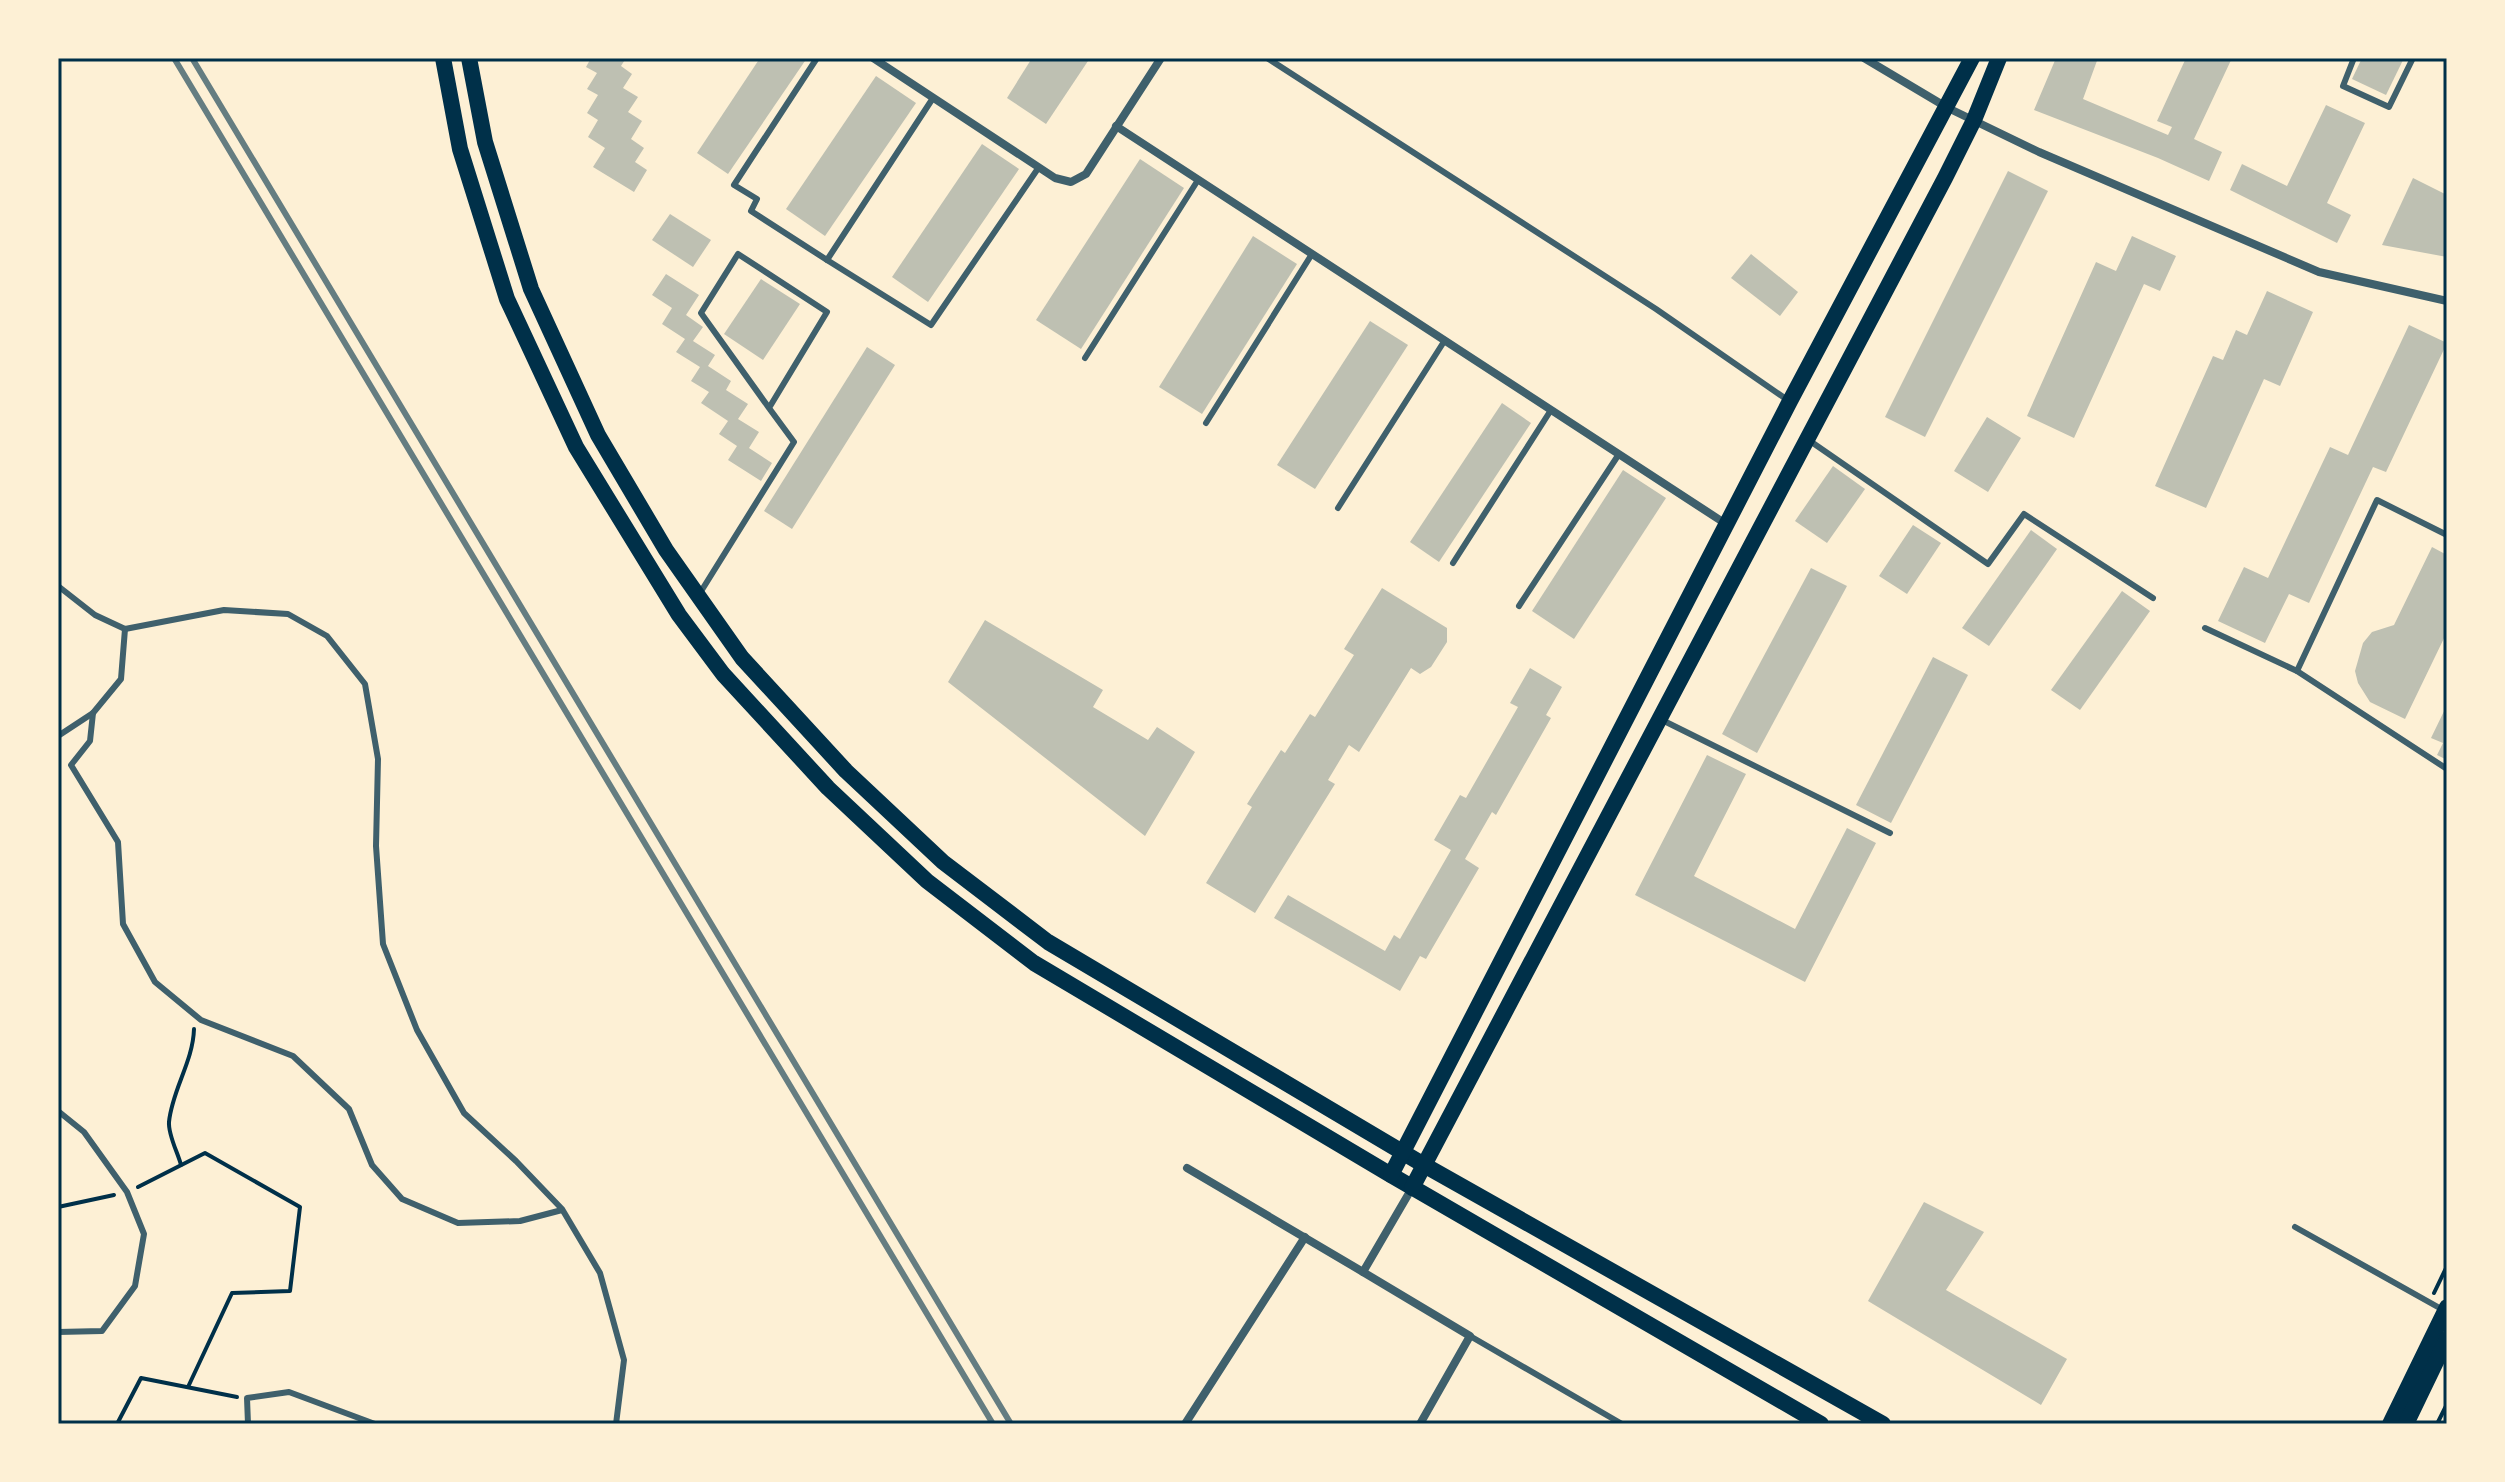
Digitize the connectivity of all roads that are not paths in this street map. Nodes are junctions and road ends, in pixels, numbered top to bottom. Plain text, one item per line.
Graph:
1 (443, 58) edge
2 (469, 58) edge
3 (817, 58) edge
4 (873, 58) edge
5 (1161, 58) edge
6 (1267, 58) edge
7 (1864, 58) edge
8 (1972, 58) edge
9 (1999, 58) edge
10 (2354, 58) edge
11 (2413, 58) edge
12 (933, 98) junction
13 (1948, 108) junction
14 (1974, 120) junction
15 (1116, 126) junction
16 (1039, 167) junction
17 (1198, 180) junction
18 (1312, 254) junction
19 (827, 260) junction
20 (2447, 301) edge
21 (1445, 340) junction
22 (1085, 358) dead end
23 (1790, 401) junction
24 (769, 408) junction
25 (1551, 410) junction
26 (1206, 423) dead end
27 (1807, 439) junction
28 (1619, 454) junction
29 (1338, 508) dead end
30 (1727, 525) junction
31 (2447, 535) edge
32 (1453, 563) dead end
33 (58, 586) edge
34 (698, 597) junction
35 (2153, 598) dead end
36 (1519, 606) dead end
37 (2205, 628) dead end
38 (125, 629) junction
39 (2297, 671) junction
40 (93, 713) junction
41 (1660, 719) junction
42 (58, 736) edge
43 (2447, 769) edge
44 (1890, 833) dead end
45 (58, 1111) edge
46 (1403, 1153) junction
47 (1424, 1165) junction
48 (1187, 1168) dead end
49 (1391, 1175) junction
50 (1412, 1188) junction
51 (562, 1209) junction
52 (2295, 1227) dead end
53 (1305, 1237) junction
54 (1363, 1272) junction
55 (2446, 1310) edge
56 (58, 1332) edge
57 (1470, 1336) junction
58 (2447, 1339) edge
59 (248, 1424) edge
60 (375, 1424) edge
61 (616, 1424) edge
62 (1185, 1424) edge
63 (1420, 1424) edge
64 (1622, 1424) edge
65 (1821, 1424) edge
66 (1883, 1424) edge
67 (2390, 1424) edge
68 (2406, 1424) edge

1 - 49 main road
2 - 34 main road
3 - 19 lane
4 - 12 street
5 - 15 street
6 - 23 lane
7 - 13 street
8 - 13 main road
9 - 14 main road
10 - 11 lane
12 - 16 street
12 - 19 lane
13 - 14 street
13 - 23 main road
14 - 20 street
14 - 27 main road
15 - 16 street
15 - 17 street
16 - 19 lane
17 - 18 street
17 - 22 lane
18 - 21 street
18 - 26 lane
21 - 25 street
21 - 29 lane
23 - 30 main road
24 - 24 lane
24 - 34 lane
25 - 28 street
25 - 32 lane
27 - 35 lane
27 - 41 main road
28 - 30 street
28 - 36 lane
30 - 46 main road
31 - 39 lane
33 - 38 lane
34 - 46 main road
37 - 39 lane
38 - 40 lane
38 - 51 lane
39 - 43 lane
40 - 42 lane
40 - 51 lane
41 - 44 lane
41 - 47 main road
45 - 56 lane
46 - 47 main road
46 - 49 main road
47 - 50 main road
47 - 66 main road
48 - 53 street
49 - 50 main road
50 - 54 street
50 - 65 main road
51 - 61 lane
52 - 55 lane
53 - 54 street
53 - 62 street
54 - 57 street
55 - 67 main road
57 - 63 street
57 - 64 lane
58 - 68 main road
59 - 60 lane

